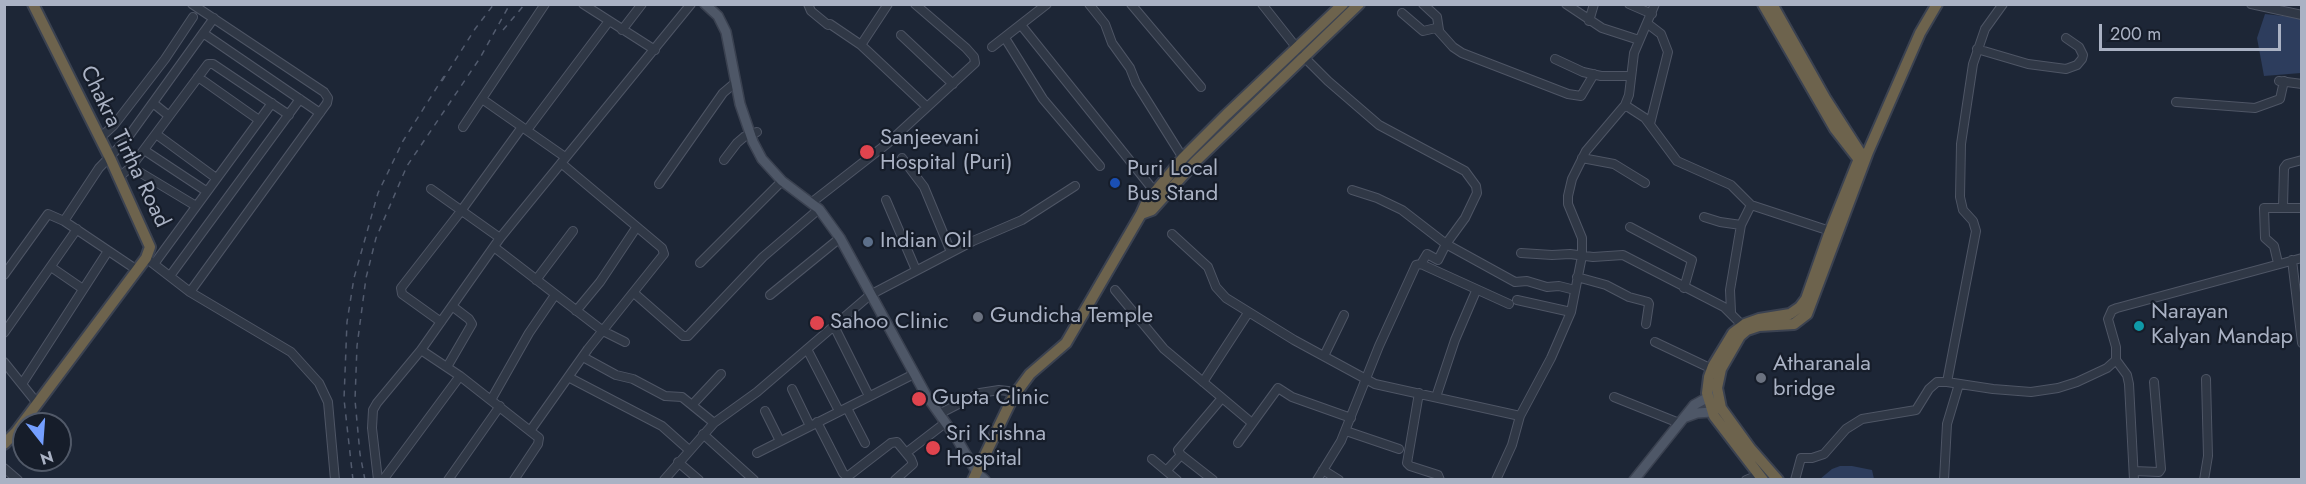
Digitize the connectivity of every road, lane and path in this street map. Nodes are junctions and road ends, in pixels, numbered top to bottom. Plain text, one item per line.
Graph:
1 (33, 4) edge
2 (192, 4) edge
3 (545, 4) edge
4 (583, 4) edge
5 (642, 4) edge
6 (691, 4) edge
7 (705, 4) edge
8 (806, 4) edge
9 (888, 4) edge
10 (915, 4) edge
11 (1047, 4) edge
12 (1089, 4) edge
13 (1131, 4) edge
14 (1262, 4) edge
15 (1343, 4) edge
16 (1359, 4) edge
17 (1423, 4) edge
18 (1566, 4) edge
19 (1594, 4) edge
20 (1629, 4) edge
21 (1655, 4) edge
22 (1763, 4) edge
23 (1772, 4) edge
24 (1937, 4) edge
25 (2003, 4) edge
26 (2251, 4) edge
27 (1402, 12) dead end
28 (1652, 14) junction
29 (2301, 15) edge
30 (193, 17) dead end
31 (214, 18) junction
32 (609, 21) junction
33 (1589, 21) junction
34 (1648, 24) junction
35 (1021, 25) junction
36 (622, 30) junction
37 (1439, 30) junction
38 (203, 33) junction
39 (901, 35) dead end
40 (1005, 38) junction
41 (2066, 38) dead end
42 (1639, 40) junction
43 (861, 45) junction
44 (992, 47) dead end
45 (1977, 49) junction
46 (655, 50) junction
47 (1300, 52) junction
48 (1556, 59) dead end
49 (1594, 74) junction
50 (1630, 76) junction
51 (198, 77) junction
52 (736, 82) junction
53 (953, 84) junction
54 (2301, 84) edge
55 (1200, 87) dead end
56 (300, 99) junction
57 (482, 99) junction
58 (2176, 102) dead end
59 (153, 103) junction
60 (272, 103) junction
61 (1625, 105) junction
62 (927, 107) junction
63 (320, 113) junction
64 (289, 115) junction
65 (169, 116) junction
66 (259, 120) junction
67 (1650, 124) junction
68 (463, 127) dead end
69 (525, 128) junction
70 (754, 133) junction
71 (156, 134) junction
72 (100, 138) junction
73 (144, 150) junction
74 (110, 158) junction
75 (902, 158) dead end
76 (1184, 158) junction
77 (1582, 158) junction
78 (1863, 159) junction
79 (563, 160) junction
80 (724, 160) dead end
81 (2301, 160) edge
82 (1100, 166) dead end
83 (131, 167) junction
84 (119, 177) junction
85 (216, 178) junction
86 (782, 181) junction
87 (1645, 183) dead end
88 (659, 184) dead end
89 (1075, 186) dead end
90 (430, 189) dead end
91 (1353, 190) dead end
92 (206, 191) junction
93 (1155, 192) junction
94 (886, 200) dead end
95 (1751, 205) junction
96 (196, 206) junction
97 (815, 206) junction
98 (2283, 207) junction
99 (2301, 208) edge
100 (461, 211) junction
101 (1141, 214) junction
102 (1704, 217) dead end
103 (64, 221) junction
104 (1741, 225) junction
105 (1630, 227) dead end
106 (636, 228) junction
107 (76, 229) junction
108 (573, 231) dead end
109 (1830, 231) junction
110 (1172, 234) dead end
111 (500, 238) junction
112 (840, 238) junction
113 (1446, 244) junction
114 (494, 247) junction
115 (108, 251) junction
116 (951, 252) junction
117 (1521, 253) dead end
118 (1582, 255) junction
119 (2301, 258) edge
120 (2292, 260) junction
121 (150, 261) junction
122 (700, 263) dead end
123 (2278, 263) junction
124 (1421, 264) junction
125 (51, 267) junction
126 (137, 270) junction
127 (916, 270) junction
128 (4, 275) edge
129 (170, 276) junction
130 (1577, 277) junction
131 (536, 280) junction
132 (1684, 288) junction
133 (83, 290) junction
134 (1115, 290) dead end
135 (1575, 290) junction
136 (1476, 291) junction
137 (190, 292) junction
138 (634, 293) junction
139 (555, 295) junction
140 (770, 295) dead end
141 (870, 295) junction
142 (1517, 300) dead end
143 (1509, 304) dead end
144 (452, 306) junction
145 (1804, 310) junction
146 (576, 311) junction
147 (1571, 312) junction
148 (1731, 312) junction
149 (1248, 313) junction
150 (1344, 315) dead end
151 (441, 322) junction
152 (1646, 324) dead end
153 (834, 326) junction
154 (1743, 326) junction
155 (603, 331) junction
156 (4, 333) edge
157 (625, 342) dead end
158 (1655, 342) dead end
159 (2301, 343) edge
160 (807, 349) junction
161 (421, 350) junction
162 (1324, 356) junction
163 (583, 357) junction
164 (2116, 360) junction
165 (4, 362) edge
166 (447, 367) junction
167 (1712, 369) junction
168 (721, 374) dead end
169 (914, 374) junction
170 (460, 376) junction
171 (570, 378) junction
172 (2206, 379) dead end
173 (1367, 380) junction
174 (1203, 382) junction
175 (1947, 382) junction
176 (2154, 382) dead end
177 (22, 384) junction
178 (1959, 384) junction
179 (792, 389) dead end
180 (1017, 392) junction
181 (1419, 393) junction
182 (1713, 395) junction
183 (869, 396) junction
184 (1436, 397) junction
185 (1614, 397) dead end
186 (1222, 398) junction
187 (491, 400) junction
188 (37, 403) junction
189 (692, 405) junction
190 (500, 406) junction
191 (843, 410) junction
192 (765, 411) dead end
193 (1712, 412) junction
194 (939, 414) junction
195 (1520, 416) junction
196 (1351, 418) junction
197 (1681, 421) junction
198 (714, 423) junction
199 (945, 423) junction
200 (1252, 423) junction
201 (813, 424) junction
202 (1725, 424) junction
203 (530, 431) junction
204 (1346, 431) junction
205 (703, 434) junction
206 (780, 441) junction
207 (1238, 443) dead end
208 (4, 444) edge
209 (865, 444) dead end
210 (1399, 448) dead end
211 (689, 450) junction
212 (1746, 451) junction
213 (757, 453) dead end
214 (906, 453) junction
215 (1181, 455) junction
216 (1152, 459) dead end
217 (678, 462) junction
218 (4, 468) edge
219 (1323, 470) junction
220 (856, 472) junction
221 (2134, 475) edge
222 (1171, 476) edge
223 (978, 477) edge
224 (1760, 477) edge
225 (18, 480) edge
226 (335, 480) edge
227 (378, 480) edge
228 (384, 480) edge
229 (448, 480) edge
230 (514, 480) edge
231 (664, 480) edge
232 (699, 480) edge
233 (754, 480) edge
234 (861, 480) edge
235 (894, 480) edge
236 (1213, 480) edge
237 (1317, 480) edge
238 (1339, 480) edge
239 (1440, 480) edge
240 (1496, 480) edge
241 (1634, 480) edge
242 (1746, 480) edge
243 (1778, 480) edge
244 (1795, 480) edge
245 (1944, 480) edge
246 (2204, 480) edge

1 - 72 highway, Chakra Tirtha Road
2 - 31 street
3 - 57 street
4 - 32 street
5 - 36 street
6 - 46 street
7 - 52 main road
8 - 43 street
9 - 43 street
10 - 53 street
11 - 35 street
12 - 76 street
13 - 55 street
14 - 47 street
15 - 47 highway
16 - 47 highway
17 - 37 street
18 - 33 street
19 - 33 street
20 - 28 street
21 - 28 street
22 - 78 highway
23 - 78 highway
24 - 78 highway
25 - 45 street
26 - 29 street
27 - 37 street
28 - 34 street
30 - 72 street
31 - 38 street
31 - 63 street
32 - 36 street
32 - 69 street
33 - 42 street
34 - 42 street
34 - 67 street
35 - 40 street
35 - 93 street
36 - 46 street
37 - 49 street
38 - 56 street
38 - 59 street
39 - 53 street
40 - 44 street
40 - 82 street
41 - 45 street
42 - 50 street
43 - 62 street
45 - 175 street
46 - 79 street
47 - 76 highway
47 - 101 highway
47 - 113 street
48 - 49 street
49 - 50 street
50 - 61 street
51 - 60 street
51 - 65 street
51 - 66 street
52 - 70 main road
52 - 88 street
53 - 62 street
54 - 58 street
56 - 63 street
56 - 64 street
57 - 68 street
57 - 69 street
59 - 65 street
59 - 74 street
60 - 64 street
60 - 66 street
61 - 67 street
61 - 77 street
62 - 97 street
63 - 137 street
64 - 129 street
65 - 71 street
66 - 85 street
67 - 95 street
69 - 79 street
69 - 100 street
70 - 80 street
70 - 86 main road
71 - 73 street
71 - 85 street
72 - 74 highway, Chakra Tirtha Road
73 - 83 street
73 - 92 street
74 - 84 highway, Chakra Tirtha Road
74 - 103 street
75 - 116 street
76 - 93 highway
77 - 87 street
77 - 118 street
78 - 109 highway
78 - 145 highway
79 - 106 street
79 - 111 street
81 - 98 street
83 - 84 street
83 - 96 street
84 - 121 highway, Chakra Tirtha Road
85 - 92 street
86 - 97 main road
86 - 122 street
89 - 116 street
90 - 100 street
91 - 113 street
92 - 96 street
93 - 101 highway
94 - 127 street
95 - 104 street
95 - 109 street
96 - 121 street
97 - 112 main road
97 - 138 street
98 - 99 street
98 - 123 street
100 - 111 street
100 - 151 street
101 - 180 highway
102 - 104 street
103 - 107 street
103 - 128 street
104 - 148 street
105 - 132 street
106 - 138 street
106 - 146 street
107 - 115 street
107 - 125 street
108 - 131 street
109 - 145 highway
110 - 149 street
111 - 114 street
112 - 140 street
112 - 141 main road
113 - 124 street
113 - 135 street
114 - 131 street
114 - 144 street
115 - 126 street
115 - 133 street
116 - 127 street
117 - 118 street
118 - 130 street
118 - 132 street
119 - 120 street
120 - 123 street
120 - 159 street
121 - 126 highway, Chakra Tirtha Road
121 - 129 street
123 - 164 street
124 - 136 street
124 - 173 street
125 - 133 street
125 - 156 street
126 - 188 highway, Chakra Tirtha Road
127 - 141 street
129 - 137 street
130 - 135 street
130 - 152 street
131 - 139 street
132 - 148 street
133 - 177 street
134 - 174 street
135 - 147 street
136 - 143 street
136 - 184 street
137 - 226 street
138 - 155 street
139 - 146 street
139 - 187 street
141 - 153 street
141 - 169 main road
142 - 147 street
144 - 151 street
144 - 166 street
145 - 154 highway
145 - 182 highway
146 - 155 street
147 - 195 street
148 - 154 street
149 - 162 street
149 - 174 street
150 - 162 street
151 - 161 street
153 - 160 street
153 - 183 street
154 - 167 highway
155 - 157 street
155 - 163 street
158 - 167 street
160 - 191 street
160 - 198 street
161 - 166 street
161 - 227 street
162 - 173 street
163 - 171 street
163 - 189 street
164 - 178 street
164 - 221 street
165 - 177 street
166 - 170 street
167 - 182 highway
168 - 189 street
169 - 183 street
169 - 194 main road
170 - 187 street
170 - 228 street
171 - 203 street
171 - 211 street
172 - 246 street
173 - 181 street
173 - 196 street
174 - 186 street
175 - 178 street
175 - 244 street
176 - 221 street
177 - 188 street
178 - 245 street
179 - 201 street
180 - 194 street
180 - 223 highway
181 - 184 street
181 - 239 street
182 - 193 highway
182 - 197 main road
182 - 202 highway
183 - 191 street
184 - 195 street
185 - 197 street
186 - 200 street
186 - 215 street
187 - 190 street
188 - 208 highway, Chakra Tirtha Road
189 - 198 street
190 - 203 street
190 - 229 street
191 - 201 street
191 - 209 street
192 - 206 street
193 - 197 main road
193 - 202 highway
194 - 199 main road
195 - 240 street
196 - 200 street
196 - 204 street
197 - 241 main road
198 - 205 street
199 - 214 street
199 - 223 main road
200 - 207 street
201 - 206 street
201 - 220 street
202 - 212 highway
203 - 230 street
204 - 210 street
204 - 219 street
205 - 211 street
205 - 233 street
206 - 213 street
211 - 217 street
212 - 224 highway
212 - 243 highway
214 - 220 street
214 - 235 street
215 - 222 street
215 - 236 street
216 - 222 street
217 - 231 street
217 - 232 street
218 - 225 street
219 - 237 street
219 - 238 street
220 - 234 street
224 - 242 street

